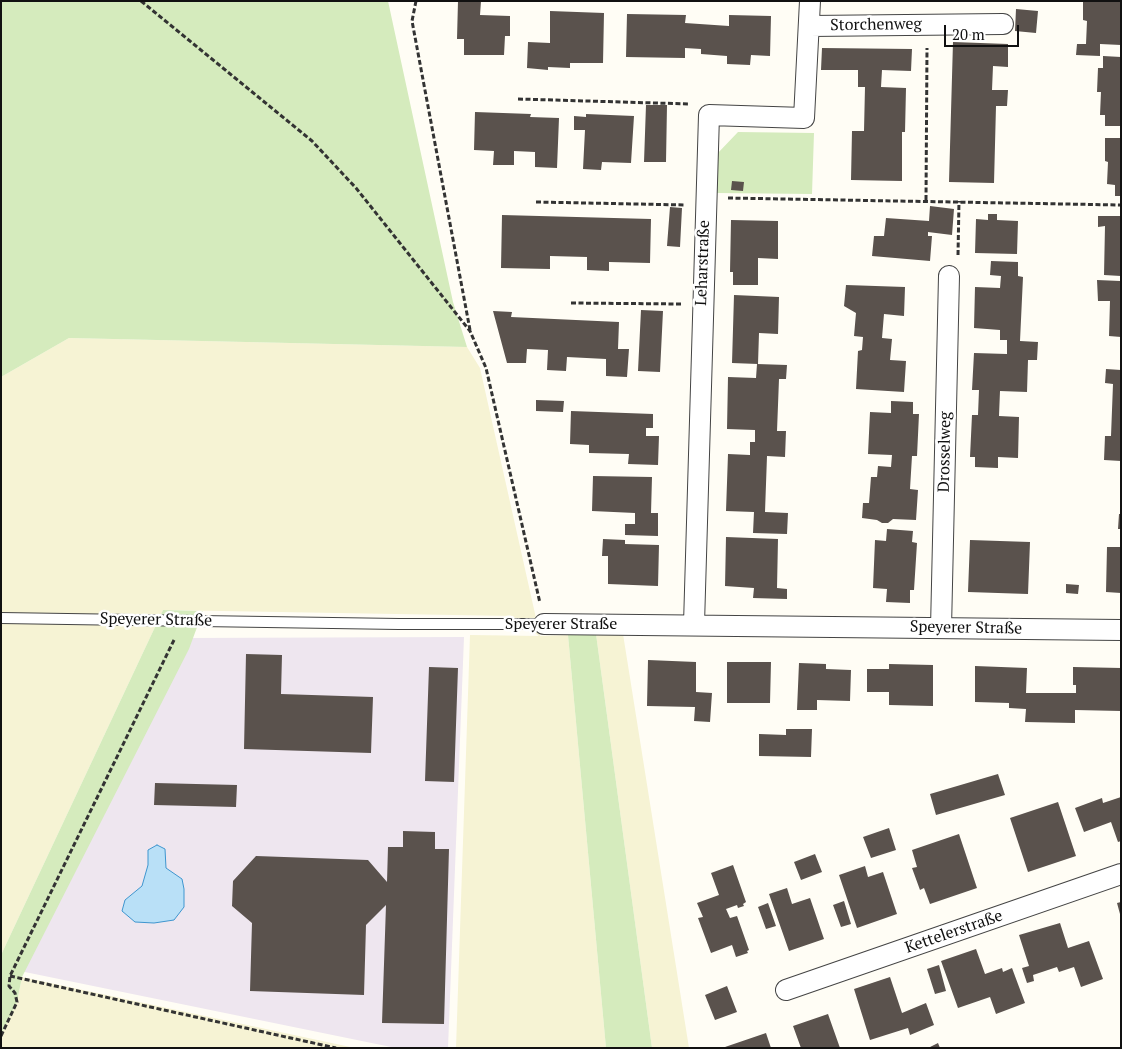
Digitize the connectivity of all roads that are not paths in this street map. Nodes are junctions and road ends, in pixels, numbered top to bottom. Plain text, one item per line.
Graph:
1 (810, 1) edge
2 (1003, 24) dead end
3 (810, 26) junction
4 (949, 276) road end
5 (1, 618) edge
6 (544, 624) joint
7 (694, 624) junction
8 (941, 628) junction
9 (1121, 630) edge
10 (1121, 874) edge
11 (786, 990) dead end

1 - 3 street
2 - 3 street, Storchenweg
3 - 7 street, Leharstraße
4 - 8 street, Drosselweg
5 - 6 lane, Speyerer Straße
6 - 7 street, Speyerer Straße
7 - 8 street, Speyerer Straße
8 - 9 street, Speyerer Straße
10 - 11 street, Kettelerstraße

